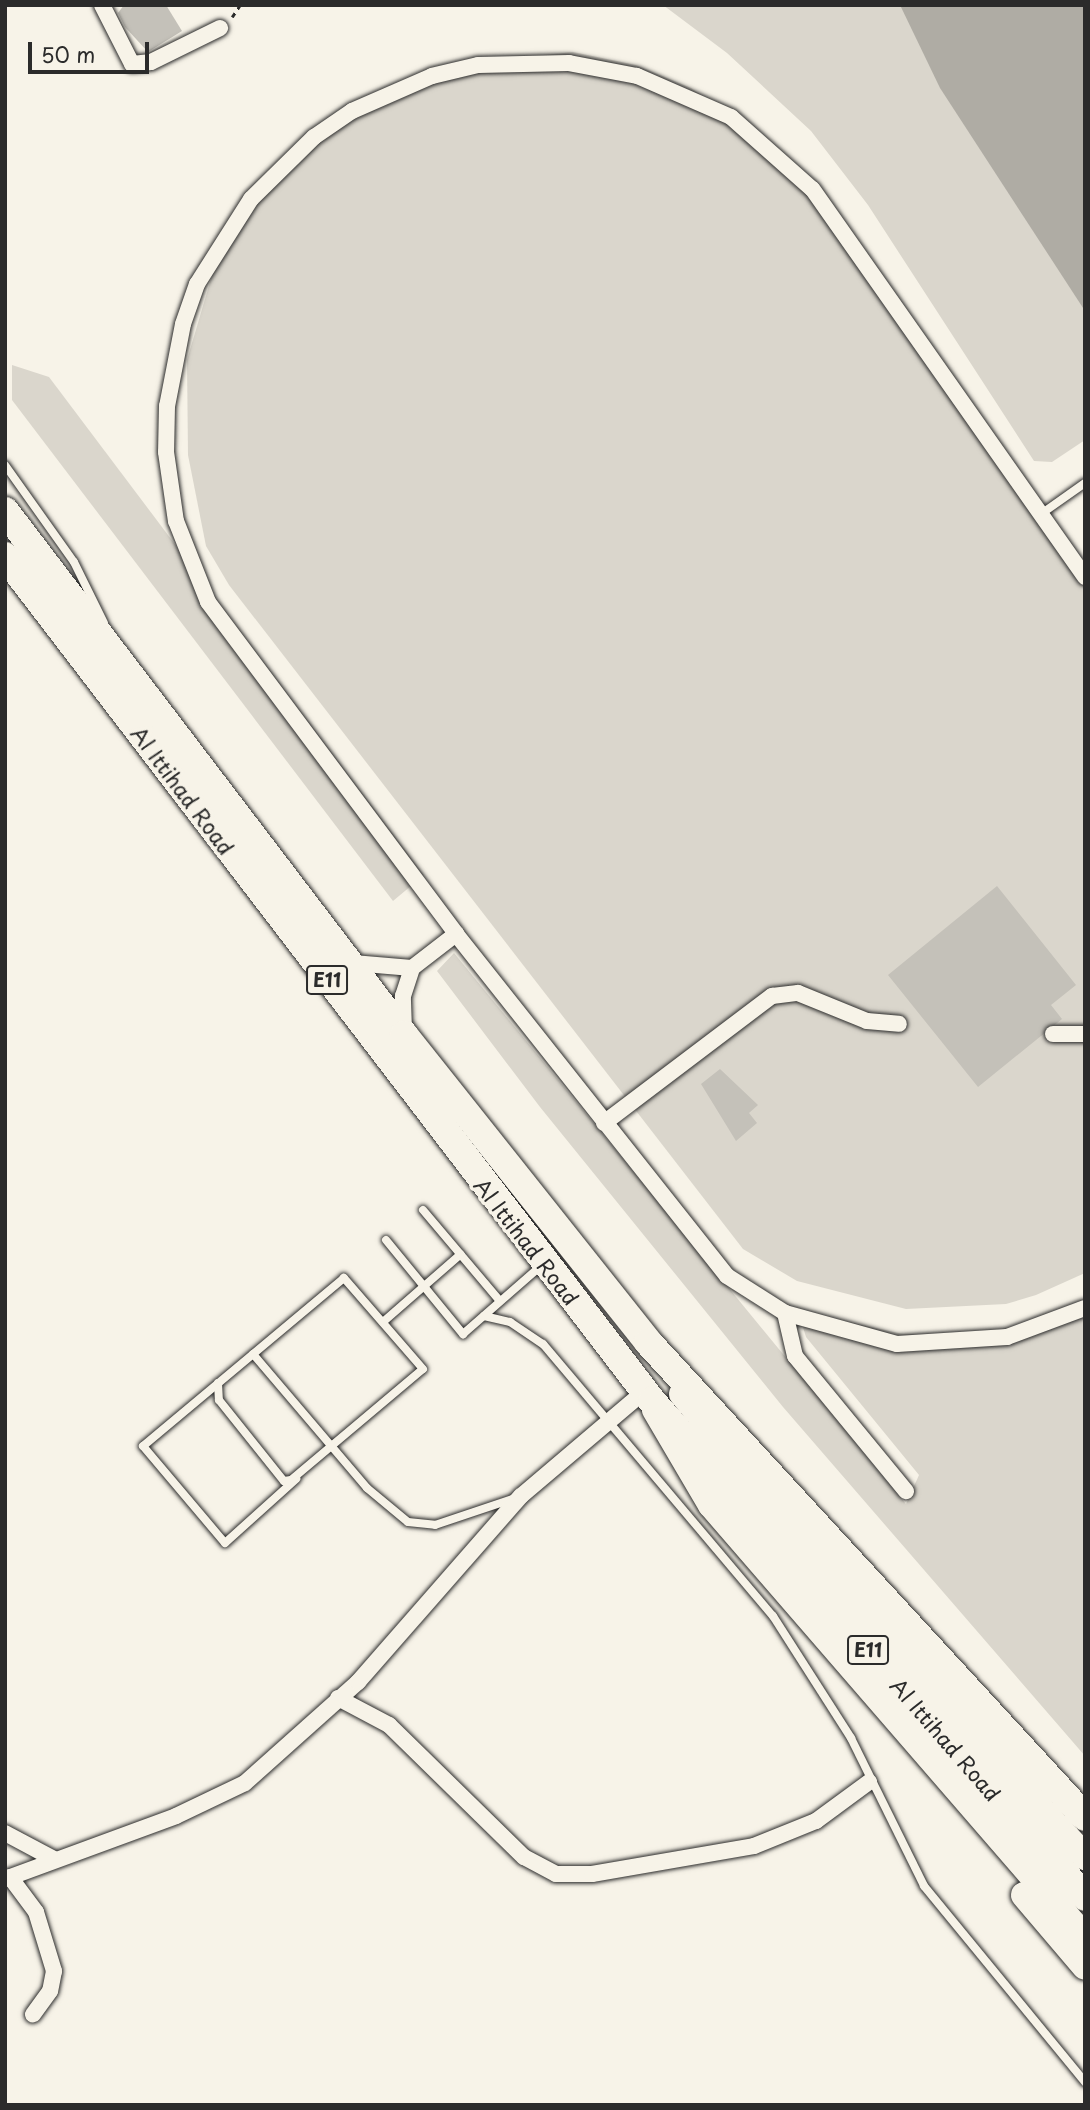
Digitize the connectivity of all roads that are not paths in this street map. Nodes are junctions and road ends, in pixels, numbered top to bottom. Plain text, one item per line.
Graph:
1 (102, 5) edge
2 (219, 28) dead end
3 (5, 465) edge
4 (1085, 483) edge
5 (5, 511) edge
6 (1041, 514) junction
7 (6, 557) edge
8 (1085, 577) edge
9 (113, 653) junction
10 (456, 934) junction
11 (348, 962) junction
12 (412, 968) junction
13 (899, 1024) dead end
14 (1054, 1034) dead end
15 (1085, 1034) edge
16 (404, 1035) junction
17 (604, 1123) junction
18 (423, 1210) dead end
19 (386, 1240) dead end
20 (461, 1254) junction
21 (543, 1264) junction
22 (424, 1286) junction
23 (500, 1301) junction
24 (1085, 1308) edge
25 (785, 1313) junction
26 (484, 1316) junction
27 (383, 1322) junction
28 (648, 1342) junction
29 (253, 1354) junction
30 (218, 1383) junction
31 (648, 1396) junction
32 (605, 1424) junction
33 (333, 1448) junction
34 (296, 1479) junction
35 (906, 1491) dead end
36 (521, 1496) junction
37 (338, 1698) junction
38 (905, 1737) junction
39 (870, 1782) junction
40 (1085, 1817) edge
41 (5, 1833) edge
42 (1085, 1857) edge
43 (54, 1859) junction
44 (8, 1878) edge
45 (1085, 1897) edge
46 (1085, 1937) edge
47 (1085, 1967) edge
48 (33, 2014) dead end
49 (1085, 2082) edge

1 - 2 street
3 - 9 lane
4 - 6 lane
5 - 9 highway, Al Ittihad Road / E11
6 - 8 street
6 - 10 street
7 - 21 highway, Al Ittihad Road / E11
9 - 11 highway, Al Ittihad Road / E11
10 - 12 street
10 - 17 street
11 - 12 street
11 - 16 highway, Al Ittihad Road / E11
12 - 16 street
13 - 17 street
14 - 15 street
16 - 28 highway, Al Ittihad Road / E11
17 - 25 street
18 - 20 lane
19 - 22 lane
20 - 22 lane
20 - 23 lane
21 - 23 lane
21 - 31 highway, Al Ittihad Road / E11
22 - 26 lane
22 - 27 lane
23 - 26 lane
24 - 25 street
25 - 35 street
26 - 32 lane
27 - 29 lane
27 - 33 lane
28 - 40 highway, Al Ittihad Road / E11
28 - 42 main road
29 - 30 lane
29 - 33 lane
30 - 34 lane
30 - 34 lane
31 - 32 street
31 - 38 main road
31 - 45 highway, Al Ittihad Road / E11
32 - 36 street
32 - 39 lane
33 - 34 lane
33 - 36 lane
36 - 37 street
37 - 39 street
37 - 43 street
38 - 46 main road
38 - 47 main road
39 - 49 lane
41 - 43 street
43 - 44 street
44 - 48 street

